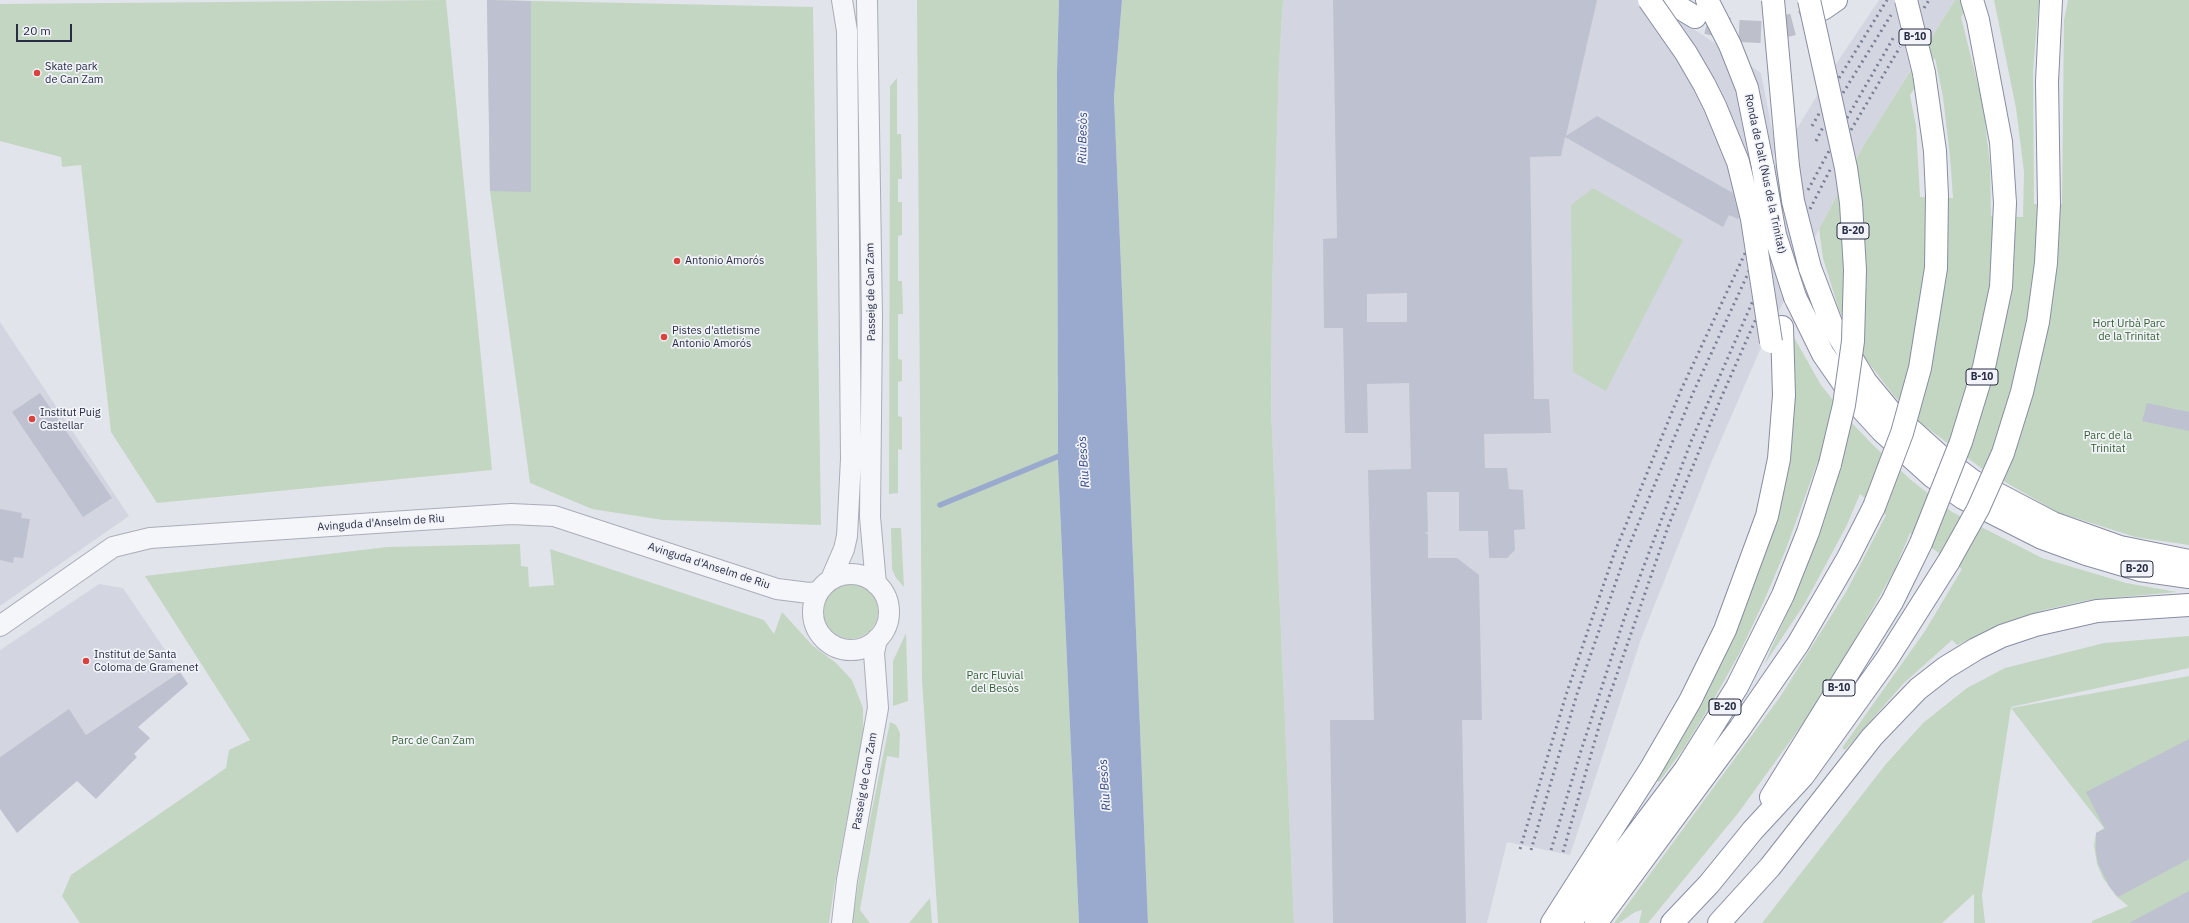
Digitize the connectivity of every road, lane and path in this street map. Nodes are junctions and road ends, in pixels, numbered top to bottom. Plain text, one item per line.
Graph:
1 (842, 0) edge
2 (867, 0) edge
3 (1649, 0) edge
4 (1667, 0) edge
5 (1766, 0) edge
6 (1773, 0) edge
7 (1906, 0) edge
8 (2051, 0) edge
9 (1823, 3) edge
10 (1975, 6) edge
11 (1701, 9) edge
12 (1780, 72) junction
13 (1775, 235) junction
14 (1777, 334) junction
15 (2189, 561) edge
16 (2189, 577) edge
17 (876, 584) junction
18 (821, 593) junction
19 (2189, 605) edge
20 (0, 626) edge
21 (877, 639) junction
22 (1753, 830) junction
23 (842, 923) edge
24 (1552, 923) edge
25 (1570, 923) edge
26 (1596, 923) edge
27 (1672, 923) edge
28 (1719, 923) edge

1 - 18 street, Passeig de Can Zam
2 - 17 street, Passeig de Can Zam
3 - 14 highway, bridge
4 - 11 highway
5 - 12 highway, bridge
6 - 12 highway, bridge
7 - 26 highway, B-10, bridge
8 - 22 highway, bridge
9 - 25 highway, B-20, bridge
10 - 22 highway, B-10, bridge
11 - 13 highway, Ronda de Dalt (Nus de la Trinitat) / B-20, bridge
12 - 15 highway, bridge
13 - 14 highway, bridge
13 - 16 highway, Ronda de Dalt (Nus de la Trinitat) / B-20, bridge
14 - 24 highway
17 - 18 street
17 - 21 street
18 - 20 street, Avinguda d'Anselm de Riu
18 - 21 street
19 - 28 highway
21 - 23 street, Passeig de Can Zam
22 - 27 highway, B-10

